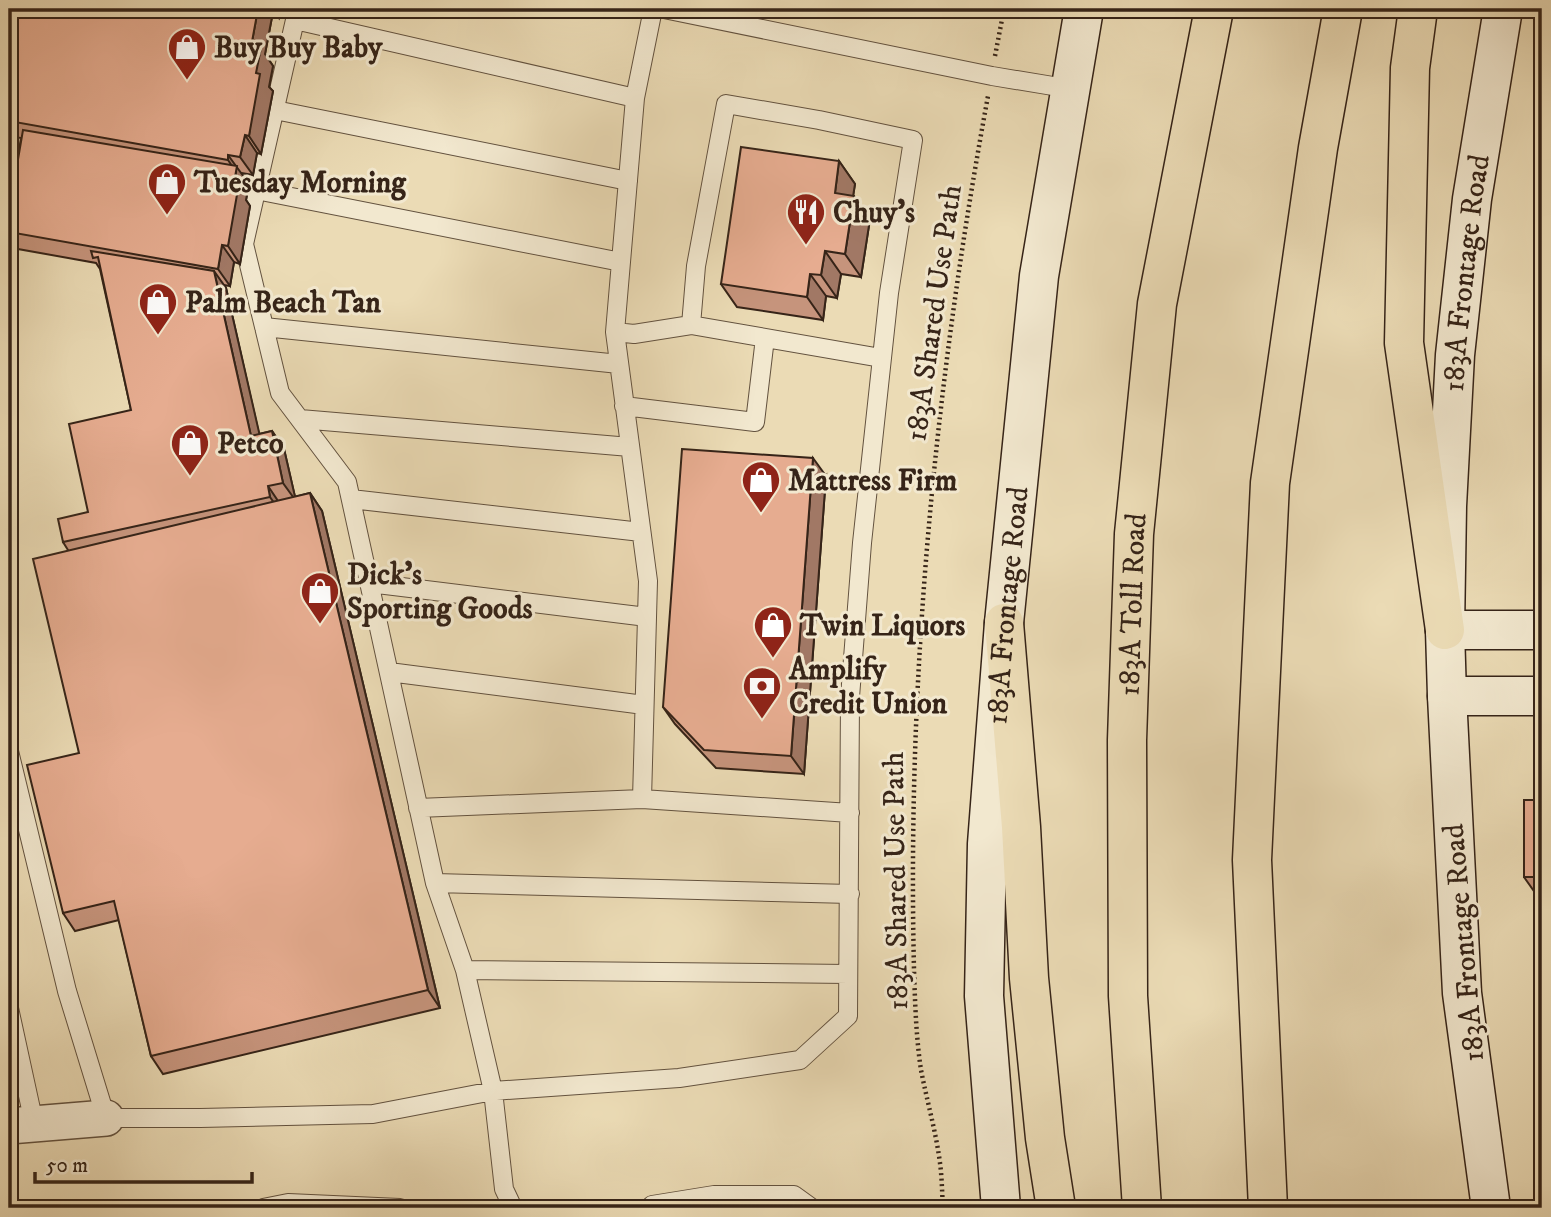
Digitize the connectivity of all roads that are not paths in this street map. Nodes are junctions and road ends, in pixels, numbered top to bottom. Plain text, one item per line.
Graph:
1 (653, 9) edge
2 (664, 9) edge
3 (1084, 9) edge
4 (1214, 9) edge
5 (1343, 9) edge
6 (1418, 9) edge
7 (1503, 9) edge
8 (296, 14) edge
9 (1071, 89) junction
10 (635, 98) junction
11 (275, 110) junction
12 (628, 181) junction
13 (257, 190) junction
14 (621, 262) junction
15 (691, 325) junction
16 (264, 327) junction
17 (615, 332) junction
18 (765, 338) junction
19 (881, 358) junction
20 (619, 365) junction
21 (624, 406) junction
22 (300, 419) junction
23 (630, 447) junction
24 (351, 499) junction
25 (641, 532) junction
26 (369, 583) junction
27 (647, 617) junction
28 (1004, 623) junction
29 (1445, 630) junction
30 (1542, 630) edge
31 (388, 672) junction
32 (1447, 696) junction
33 (1542, 696) edge
34 (645, 705) junction
35 (9, 751) edge
36 (642, 799) junction
37 (418, 808) junction
38 (850, 813) junction
39 (435, 883) junction
40 (850, 894) junction
41 (465, 970) junction
42 (848, 974) junction
43 (9, 1008) edge
44 (493, 1091) junction
45 (106, 1118) junction
46 (22, 1124) edge
47 (289, 1206) edge
48 (263, 1208) edge
49 (400, 1208) edge
50 (513, 1208) edge
51 (649, 1208) edge
52 (812, 1208) edge
53 (1001, 1208) edge
54 (1056, 1208) edge
55 (1142, 1208) edge
56 (1268, 1208) edge
57 (1491, 1208) edge

1 - 10 lane
2 - 9 lane
3 - 9 main road, 183A Frontage Road
4 - 55 highway, 183A Toll Road
5 - 56 highway
6 - 29 highway
7 - 29 main road, 183A Frontage Road
8 - 10 lane
8 - 11 lane
9 - 28 main road, 183A Frontage Road
10 - 12 lane
11 - 12 lane
11 - 13 lane
12 - 14 lane
13 - 14 lane
13 - 16 lane
14 - 17 lane
15 - 17 lane
15 - 18 lane
15 - 19 lane
16 - 20 lane
16 - 22 lane
17 - 20 lane
18 - 19 lane
18 - 21 lane
19 - 38 lane
20 - 21 lane
21 - 23 lane
22 - 23 lane
22 - 24 lane
23 - 25 lane
24 - 25 lane
24 - 26 lane
25 - 27 lane
26 - 27 lane
26 - 31 lane
27 - 34 lane
28 - 53 main road, 183A Frontage Road
28 - 54 highway
29 - 30 main road
29 - 32 main road, 183A Frontage Road
31 - 34 lane
31 - 37 lane
32 - 33 main road
32 - 57 main road, 183A Frontage Road
34 - 36 lane
35 - 45 lane
36 - 37 lane
36 - 38 lane
37 - 39 lane
38 - 40 lane
39 - 40 lane
39 - 41 lane
40 - 42 lane
41 - 42 lane
41 - 44 lane
42 - 44 lane
43 - 46 lane
44 - 45 lane
44 - 50 lane
45 - 46 street
47 - 48 lane
47 - 49 lane
51 - 52 lane

